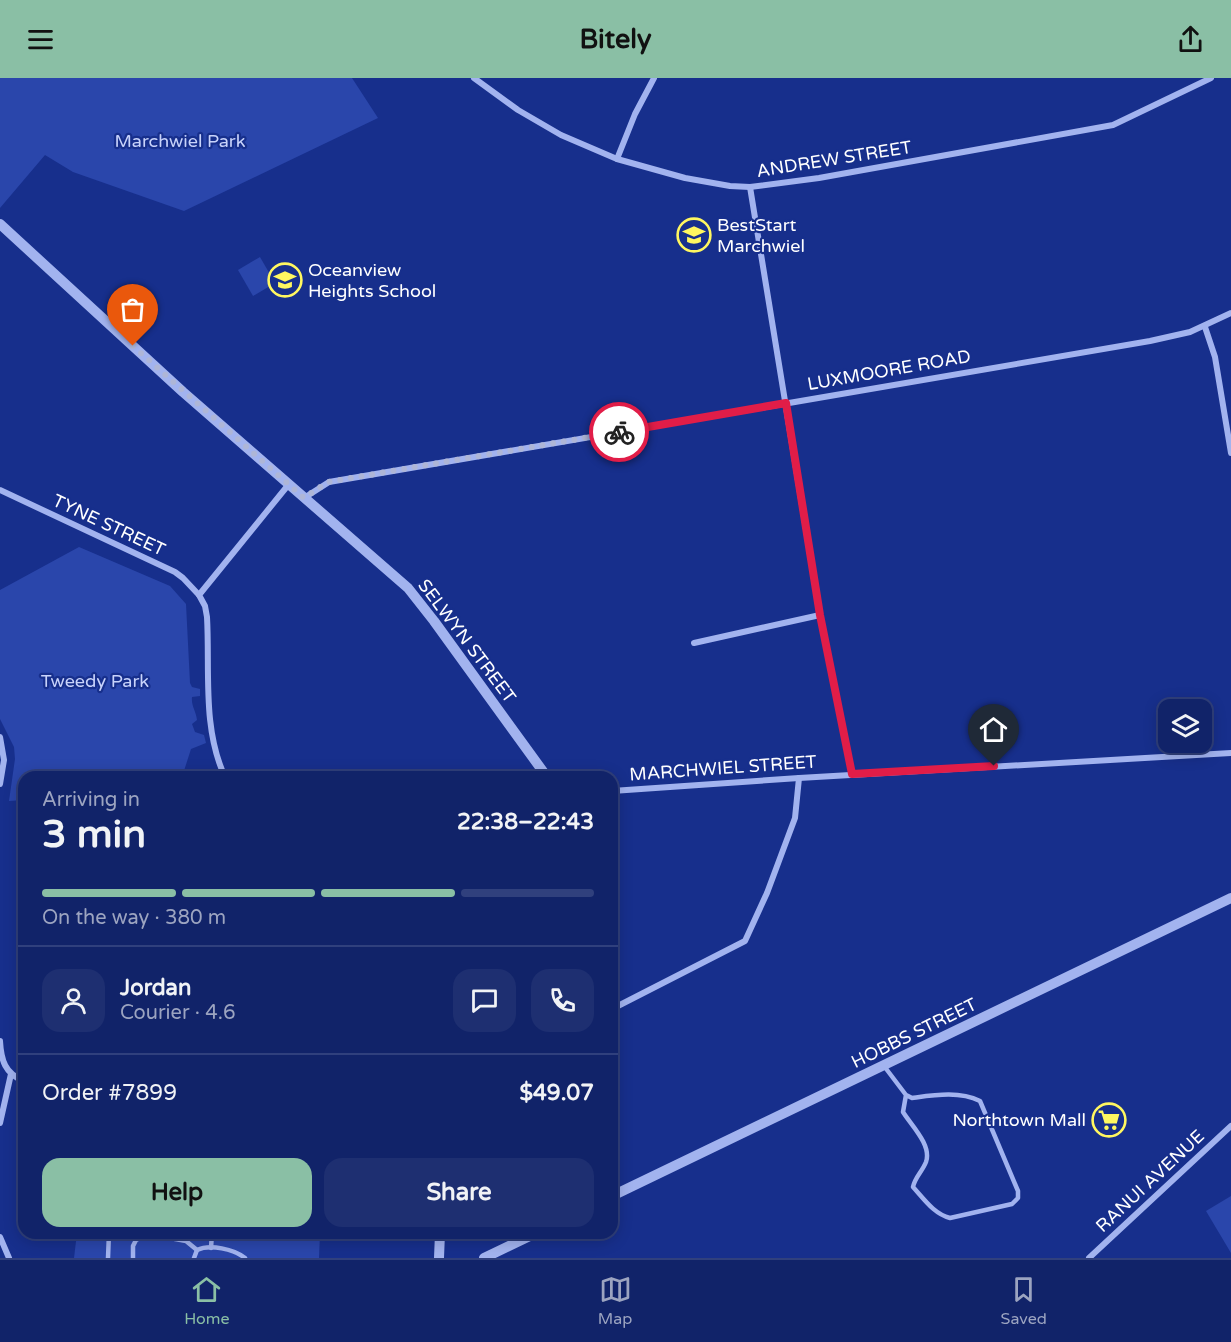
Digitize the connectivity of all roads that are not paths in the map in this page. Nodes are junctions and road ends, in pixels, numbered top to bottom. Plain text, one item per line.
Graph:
1 (474, 78) edge
2 (654, 78) edge
3 (1211, 78) edge
4 (617, 159) junction
5 (750, 187) junction
6 (0, 224) edge
7 (1231, 314) edge
8 (1205, 327) junction
9 (786, 403) junction
10 (1231, 453) edge
11 (289, 484) junction
12 (0, 490) edge
13 (304, 498) junction
14 (198, 595) junction
15 (820, 615) junction
16 (694, 643) dead end
17 (0, 737) edge
18 (1231, 753) edge
19 (223, 771) edge
20 (543, 771) edge
21 (852, 774) junction
22 (799, 778) junction
23 (0, 783) edge
24 (618, 791) edge
25 (1231, 898) edge
26 (618, 1006) edge
27 (0, 1041) edge
28 (884, 1066) junction
29 (11, 1074) junction
30 (18, 1078) edge
31 (906, 1095) junction
32 (0, 1123) edge
33 (1231, 1126) edge
34 (618, 1193) edge
35 (0, 1237) edge
36 (109, 1239) edge
37 (137, 1239) edge
38 (181, 1239) edge
39 (212, 1239) edge
40 (440, 1239) edge
41 (524, 1239) edge
42 (211, 1248) junction
43 (197, 1250) junction
44 (227, 1250) junction
45 (9, 1258) edge
46 (108, 1258) edge
47 (133, 1258) edge
48 (194, 1258) edge
49 (225, 1258) edge
50 (245, 1258) edge
51 (440, 1258) edge
52 (484, 1258) edge
53 (1089, 1258) edge

1 - 4 street, ANDREW STREET
2 - 4 street
3 - 5 street, ANDREW STREET
4 - 5 street, ANDREW STREET
5 - 9 street
6 - 11 street, SELWYN STREET
7 - 8 street, LUXMOORE ROAD
8 - 9 street, LUXMOORE ROAD
8 - 10 street
9 - 13 street, LUXMOORE ROAD
9 - 15 street
11 - 13 street, SELWYN STREET
11 - 14 street
12 - 14 street, TYNE STREET
13 - 20 street, SELWYN STREET
14 - 19 street
15 - 16 street
15 - 21 street
17 - 23 street
18 - 21 street, MARCHWIEL STREET
21 - 22 street, MARCHWIEL STREET
22 - 24 street, MARCHWIEL STREET
22 - 26 street
25 - 28 street, HOBBS STREET
27 - 29 street
28 - 31 lane
28 - 34 street, HOBBS STREET
29 - 30 street
29 - 32 street
31 - 31 lane
33 - 53 street, RANUI AVENUE
35 - 45 street
36 - 46 lane
37 - 47 lane
38 - 43 lane
39 - 42 lane
40 - 51 street
41 - 52 street
42 - 43 lane
42 - 44 lane
43 - 48 lane
44 - 49 lane
44 - 50 lane

